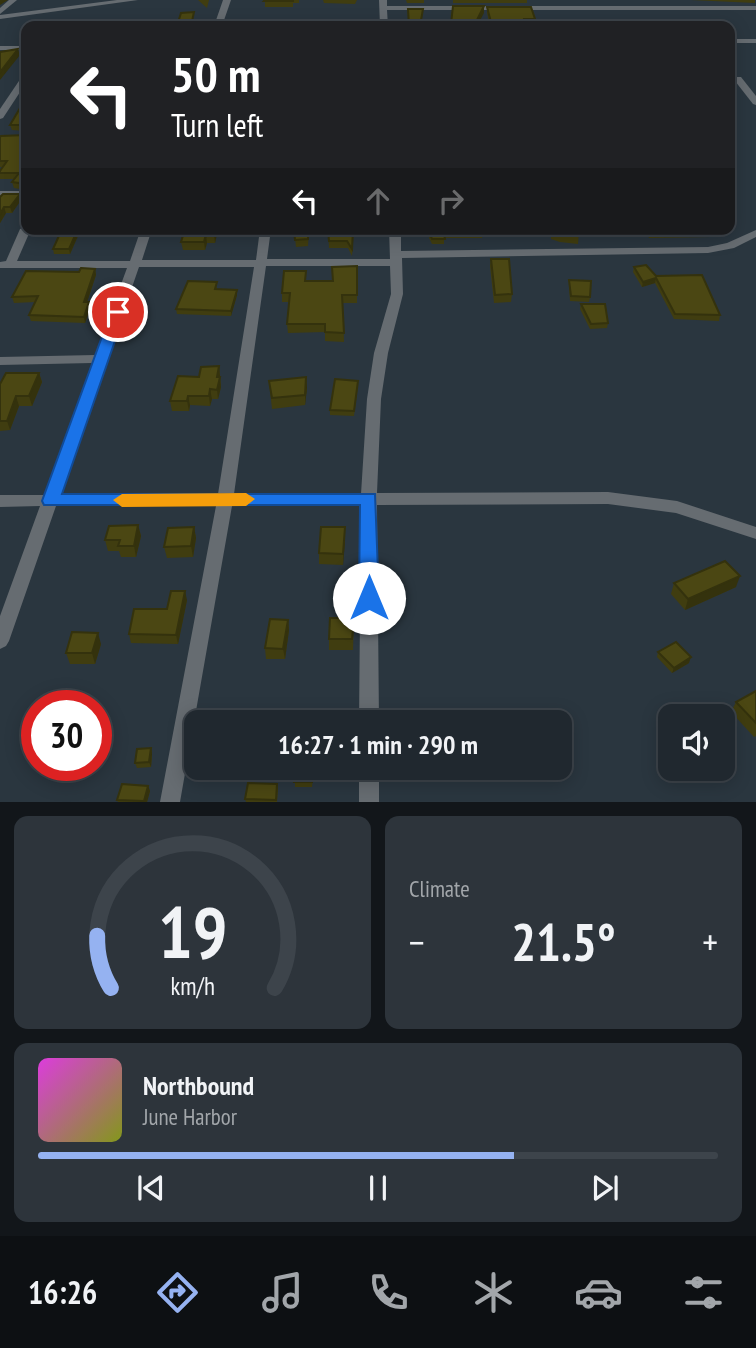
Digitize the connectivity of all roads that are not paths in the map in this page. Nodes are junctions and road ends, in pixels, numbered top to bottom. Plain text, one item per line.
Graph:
1 (13, 0) edge
2 (134, 0) edge
3 (227, 0) edge
4 (383, 4) edge
5 (677, 4) edge
6 (756, 8) edge
7 (0, 15) edge
8 (220, 21) edge
9 (735, 41) edge
10 (756, 41) edge
11 (0, 48) edge
12 (21, 48) edge
13 (735, 79) edge
14 (756, 79) edge
15 (735, 80) edge
16 (18, 88) edge
17 (756, 102) edge
18 (0, 116) edge
19 (0, 194) edge
20 (21, 194) edge
21 (756, 233) edge
22 (22, 235) edge
23 (145, 235) edge
24 (265, 235) edge
25 (395, 235) edge
26 (396, 259) junction
27 (261, 263) junction
28 (135, 264) junction
29 (5, 265) edge
30 (102, 359) junction
31 (0, 360) edge
32 (369, 498) junction
33 (225, 499) junction
34 (0, 501) edge
35 (51, 501) junction
36 (756, 533) edge
37 (0, 640) edge
38 (369, 710) edge
39 (369, 780) edge
40 (170, 802) edge
41 (369, 802) edge

1 - 7 street
2 - 7 street
3 - 8 street
4 - 5 street
5 - 6 street
9 - 10 street
11 - 12 street
13 - 14 street
15 - 17 street
16 - 18 street
19 - 20 street
21 - 26 street
22 - 29 street
23 - 28 street
24 - 27 street
25 - 26 street
26 - 27 street
26 - 32 street
27 - 28 street
27 - 33 street
28 - 29 street
28 - 30 street
30 - 31 street
30 - 35 street
32 - 33 street
32 - 36 street
32 - 38 street
33 - 35 street
33 - 40 street
34 - 35 street
35 - 37 street
39 - 41 street

